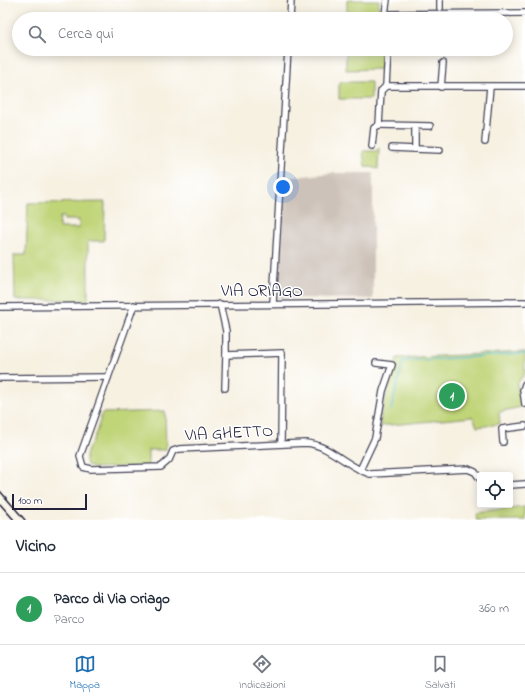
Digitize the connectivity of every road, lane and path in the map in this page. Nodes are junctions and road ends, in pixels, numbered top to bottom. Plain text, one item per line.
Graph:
1 (291, 0) edge
2 (386, 0) edge
3 (440, 0) edge
4 (440, 8) dead end
5 (290, 12) edge
6 (385, 12) edge
7 (513, 13) edge
8 (525, 13) edge
9 (288, 56) edge
10 (388, 56) edge
11 (443, 63) dead end
12 (386, 86) junction
13 (525, 86) edge
14 (490, 87) junction
15 (442, 88) junction
16 (379, 125) junction
17 (415, 126) junction
18 (430, 126) dead end
19 (485, 142) dead end
20 (372, 146) dead end
21 (392, 148) dead end
22 (415, 149) junction
23 (440, 150) dead end
24 (525, 302) edge
25 (273, 303) junction
26 (220, 304) junction
27 (134, 305) junction
28 (0, 307) edge
29 (226, 355) junction
30 (376, 363) dead end
31 (108, 376) junction
32 (0, 378) edge
33 (525, 384) edge
34 (225, 388) dead end
35 (525, 404) edge
36 (525, 426) edge
37 (503, 442) dead end
38 (281, 444) junction
39 (360, 470) junction
40 (477, 475) edge
41 (525, 484) edge
42 (513, 485) edge

1 - 5 street
2 - 6 street
3 - 4 street
7 - 8 street
9 - 25 street
10 - 12 street
11 - 15 street
12 - 15 street
12 - 16 street
13 - 14 street
14 - 15 street
14 - 19 street
16 - 17 street
16 - 20 street
17 - 18 street
17 - 22 street
21 - 22 street
22 - 23 street
24 - 25 street, VIA ORIAGO
25 - 26 street, VIA ORIAGO
26 - 27 street, VIA ORIAGO
26 - 29 street
27 - 28 street, VIA ORIAGO
27 - 31 street, VIA GHETTO
29 - 34 street
29 - 38 street
30 - 39 street
31 - 32 street
31 - 38 street, VIA GHETTO
33 - 35 street
36 - 37 street
38 - 39 street, VIA GHETTO
39 - 40 street, VIA GHETTO
41 - 42 street

